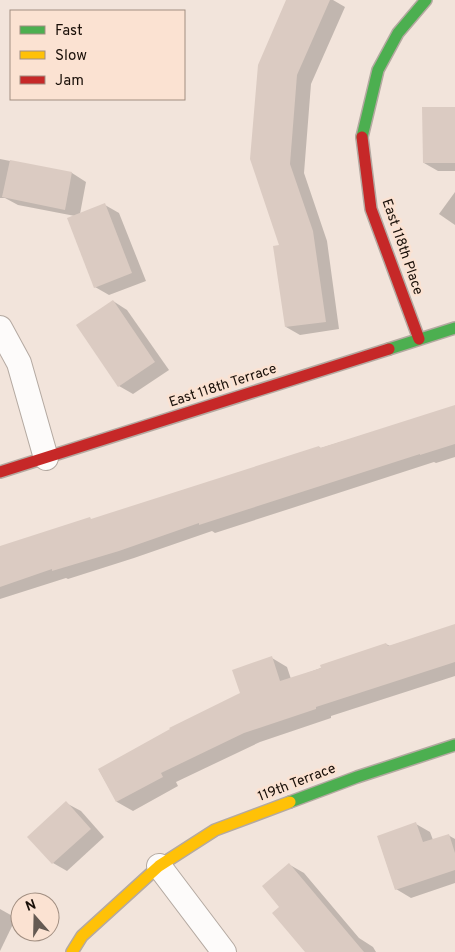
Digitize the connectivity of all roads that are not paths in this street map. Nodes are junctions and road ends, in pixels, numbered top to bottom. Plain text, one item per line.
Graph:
1 (426, 0) edge
2 (0, 328) edge
3 (455, 328) edge
4 (419, 339) junction
5 (46, 458) junction
6 (0, 472) edge
7 (455, 745) edge
8 (158, 866) junction
9 (72, 952) edge
10 (224, 952) edge

1 - 4 street, East 118th Place
2 - 5 street
3 - 4 street, East 118th Terrace
4 - 5 street, East 118th Terrace
5 - 6 street, East 118th Terrace
7 - 8 street, 119th Terrace
8 - 9 street, 119th Terrace
8 - 10 street

